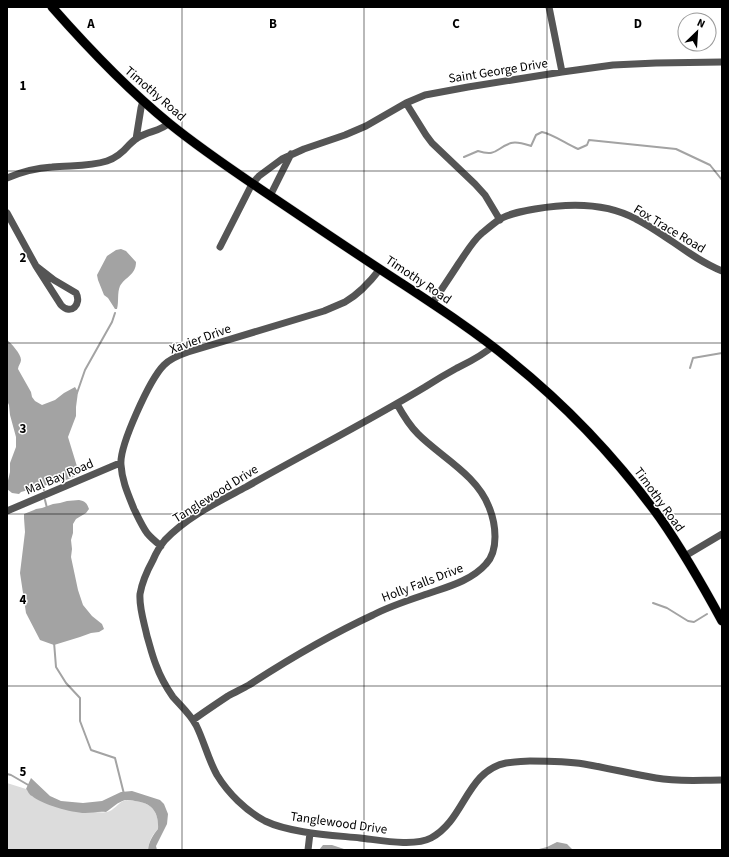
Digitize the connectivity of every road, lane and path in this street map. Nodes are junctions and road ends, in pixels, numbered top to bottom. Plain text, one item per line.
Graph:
1 (52, 7) edge
2 (549, 7) edge
3 (722, 62) edge
4 (562, 72) junction
5 (143, 101) junction
6 (406, 103) junction
7 (169, 123) junction
8 (136, 139) junction
9 (291, 154) junction
10 (7, 178) edge
11 (252, 184) junction
12 (270, 196) junction
13 (7, 213) edge
14 (500, 220) junction
15 (220, 247) dead end
16 (36, 266) junction
17 (380, 269) junction
18 (722, 271) edge
19 (432, 304) junction
20 (493, 346) junction
21 (397, 404) junction
22 (120, 463) junction
23 (7, 511) edge
24 (722, 534) edge
25 (161, 546) junction
26 (685, 556) junction
27 (722, 621) edge
28 (193, 720) junction
29 (722, 780) edge
30 (310, 833) junction
31 (308, 850) edge

1 - 5 main road, Timothy Road
2 - 4 street
3 - 4 street, Saint George Drive
4 - 6 street, Saint George Drive
5 - 7 main road, Timothy Road
5 - 8 street
6 - 9 street, Saint George Drive
6 - 14 street
7 - 8 street
7 - 11 main road, Timothy Road
8 - 10 street
9 - 11 street, Saint George Drive
9 - 12 street
11 - 12 main road, Timothy Road
11 - 15 street
12 - 17 main road, Timothy Road
13 - 16 street
14 - 18 street, Fox Trace Road
14 - 19 street, Fox Trace Road
16 - 16 street
17 - 19 main road, Timothy Road
17 - 22 street, Xavier Drive
19 - 20 main road, Timothy Road
20 - 21 street, Tanglewood Drive
20 - 26 main road, Timothy Road
21 - 25 street, Tanglewood Drive
21 - 28 street, Holly Falls Drive
22 - 23 street, Mal Bay Road
22 - 25 street, Xavier Drive
24 - 26 street
25 - 28 street, Tanglewood Drive
26 - 27 main road, Timothy Road
28 - 30 street, Tanglewood Drive
29 - 30 street, Tanglewood Drive
30 - 31 street

